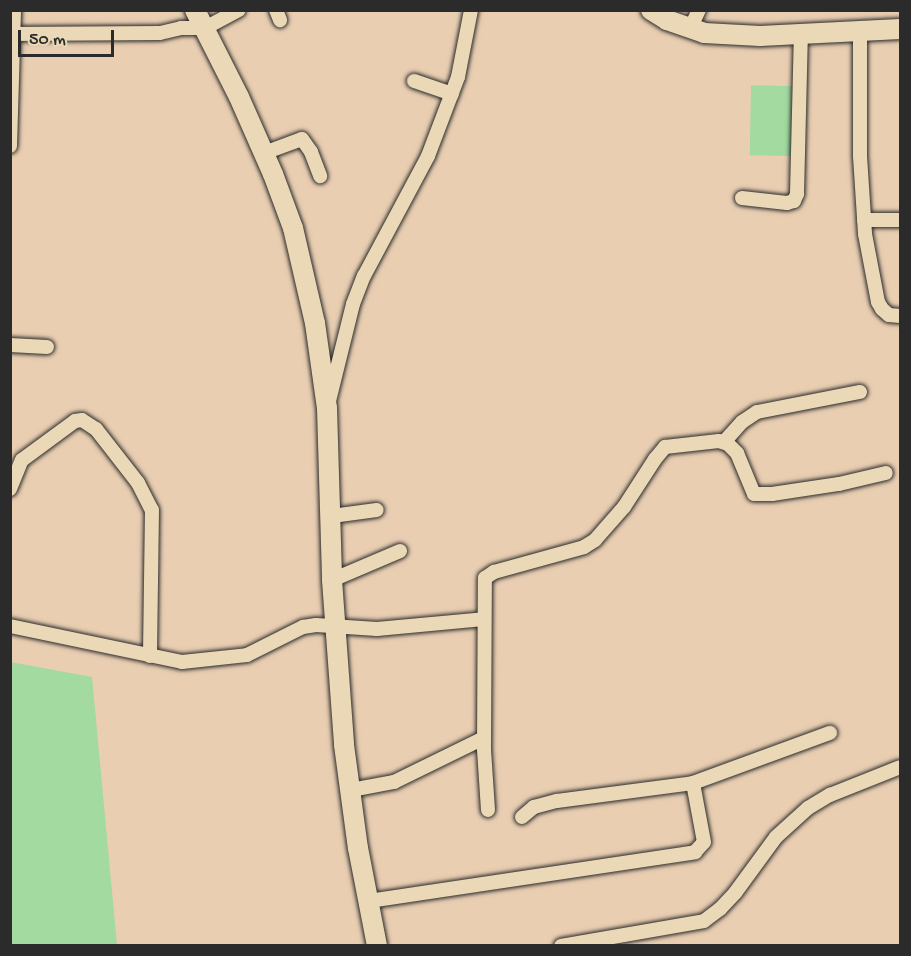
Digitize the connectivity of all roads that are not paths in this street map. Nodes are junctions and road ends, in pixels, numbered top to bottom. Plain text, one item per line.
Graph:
1 (14, 10) edge
2 (239, 10) edge
3 (471, 10) edge
4 (651, 10) edge
5 (699, 10) edge
6 (200, 19) edge
7 (900, 28) edge
8 (690, 29) junction
9 (860, 31) junction
10 (12, 34) edge
11 (801, 34) junction
12 (414, 81) dead end
13 (452, 94) junction
14 (10, 146) edge
15 (264, 153) junction
16 (320, 176) dead end
17 (742, 198) dead end
18 (864, 220) junction
19 (900, 220) edge
20 (900, 316) edge
21 (10, 345) edge
22 (47, 347) dead end
23 (860, 392) dead end
24 (327, 408) junction
25 (724, 442) junction
26 (886, 473) dead end
27 (10, 489) edge
28 (377, 510) dead end
29 (332, 516) junction
30 (400, 551) dead end
31 (332, 580) junction
32 (484, 619) junction
33 (10, 626) edge
34 (336, 626) junction
35 (150, 656) junction
36 (830, 733) dead end
37 (484, 738) junction
38 (900, 767) edge
39 (693, 783) junction
40 (351, 790) junction
41 (488, 810) dead end
42 (522, 817) dead end
43 (369, 901) junction
44 (377, 945) edge
45 (561, 945) edge

1 - 10 street
2 - 6 street
3 - 13 street
4 - 8 street
5 - 8 street
6 - 10 street
6 - 15 street
7 - 9 street
8 - 11 street
9 - 11 street
9 - 18 street
10 - 14 street
11 - 17 street
12 - 13 street
13 - 24 street
15 - 16 street
15 - 24 street
18 - 19 street
18 - 20 street
21 - 22 street
23 - 25 street
24 - 29 street
25 - 26 street
25 - 32 street
27 - 35 street
28 - 29 street
29 - 31 street
30 - 31 street
31 - 34 street
32 - 34 street
32 - 37 street
33 - 35 street
34 - 35 street
34 - 40 street
36 - 39 street
37 - 40 street
37 - 41 street
38 - 45 street
39 - 42 street
39 - 43 street
40 - 43 street
43 - 44 street

